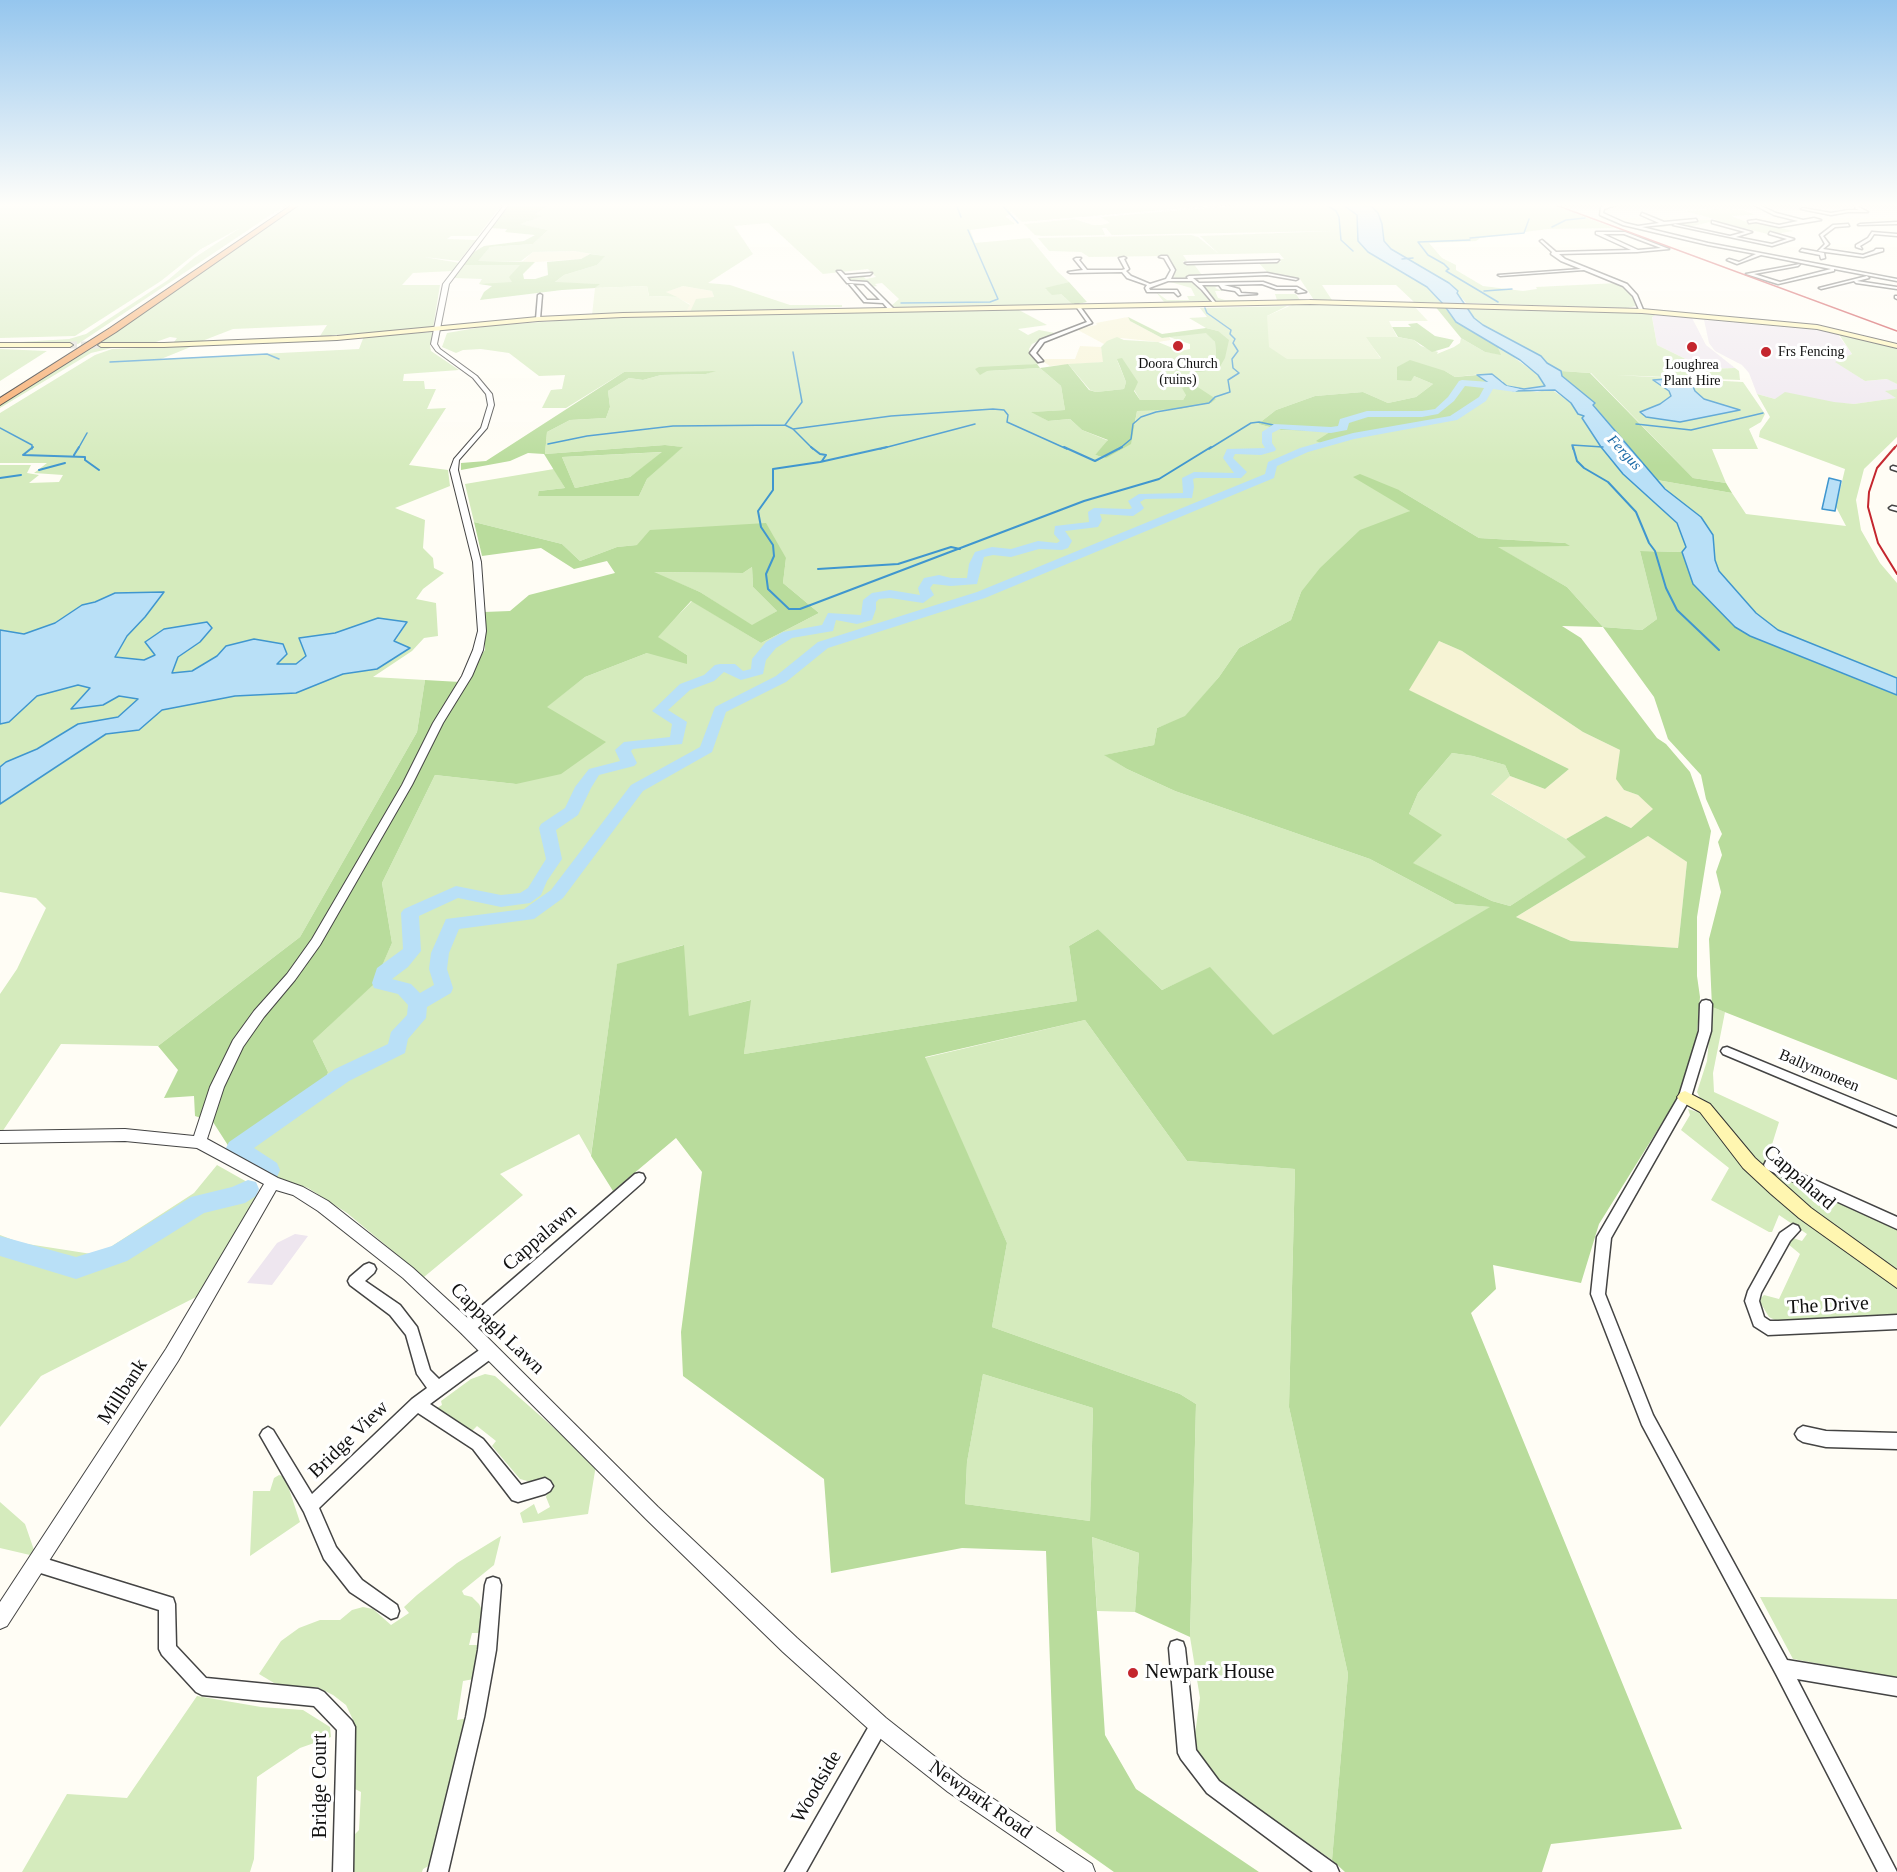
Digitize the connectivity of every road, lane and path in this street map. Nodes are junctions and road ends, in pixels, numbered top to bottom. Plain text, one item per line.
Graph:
1 (162, 291) edge
2 (169, 291) edge
3 (445, 291) edge
4 (858, 291) edge
5 (873, 291) edge
6 (1175, 291) edge
7 (1204, 291) edge
8 (1238, 291) edge
9 (1303, 291) edge
10 (1633, 291) edge
11 (1298, 292) dead end
12 (1255, 294) dead end
13 (540, 295) dead end
14 (1178, 295) dead end
15 (883, 302) junction
16 (1214, 303) junction
17 (1077, 306) junction
18 (891, 309) junction
19 (1642, 311) junction
20 (538, 319) junction
21 (437, 332) junction
22 (0, 345) edge
23 (70, 345) tunnel mouth
24 (101, 345) tunnel mouth
25 (1897, 346) edge
26 (1040, 361) dead end
27 (0, 397) edge
28 (0, 402) edge
29 (1706, 1004) dead end
30 (1727, 1051) dead end
31 (1685, 1098) junction
32 (1897, 1122) edge
33 (0, 1137) edge
34 (198, 1142) junction
35 (1770, 1165) dead end
36 (639, 1178) dead end
37 (273, 1182) junction
38 (1897, 1224) edge
39 (1793, 1230) dead end
40 (369, 1269) dead end
41 (1897, 1280) edge
42 (1897, 1322) edge
43 (467, 1328) junction
44 (490, 1352) junction
45 (438, 1389) junction
46 (417, 1404) junction
47 (1803, 1434) dead end
48 (268, 1435) dead end
49 (1897, 1441) edge
50 (545, 1486) dead end
51 (310, 1506) junction
52 (38, 1564) junction
53 (493, 1585) dead end
54 (391, 1611) dead end
55 (0, 1619) edge
56 (1177, 1648) dead end
57 (1782, 1668) junction
58 (1897, 1687) edge
59 (879, 1725) junction
60 (343, 1872) edge
61 (438, 1872) edge
62 (795, 1872) edge
63 (1084, 1872) edge
64 (1329, 1872) edge
65 (1888, 1872) edge

1 - 27 highway
2 - 28 highway
3 - 21 street
4 - 15 street
5 - 15 street
6 - 14 street
7 - 16 street
8 - 12 street
9 - 11 street
10 - 19 street
13 - 20 street
15 - 18 street
16 - 17 main road
16 - 19 main road
17 - 18 main road
17 - 26 street
18 - 20 main road
19 - 25 main road
20 - 21 main road
21 - 24 main road
21 - 34 street
22 - 23 main road
29 - 31 street
30 - 32 street, Ballymoneen
31 - 41 main road, Cappahard
31 - 57 street
33 - 34 street, Cappagh Lawn
34 - 37 street, Cappagh Lawn
35 - 38 street
36 - 43 street, Cappalawn
37 - 43 street, Cappagh Lawn
37 - 52 street, Millbank
39 - 42 street, The Drive
40 - 45 street
43 - 44 street, Cappagh Lawn
44 - 45 street, Bridge View
44 - 59 street, Cappagh Lawn
45 - 46 street, Bridge View
46 - 50 street, Bridge View
46 - 51 street, Bridge View
47 - 49 street
48 - 51 street, Bridge View
51 - 54 street, Bridge View
52 - 55 street, Millbank
52 - 60 street, Bridge Court
53 - 61 street
56 - 64 street
57 - 58 street
57 - 65 street
59 - 62 street, Woodside
59 - 63 street, Newpark Road

